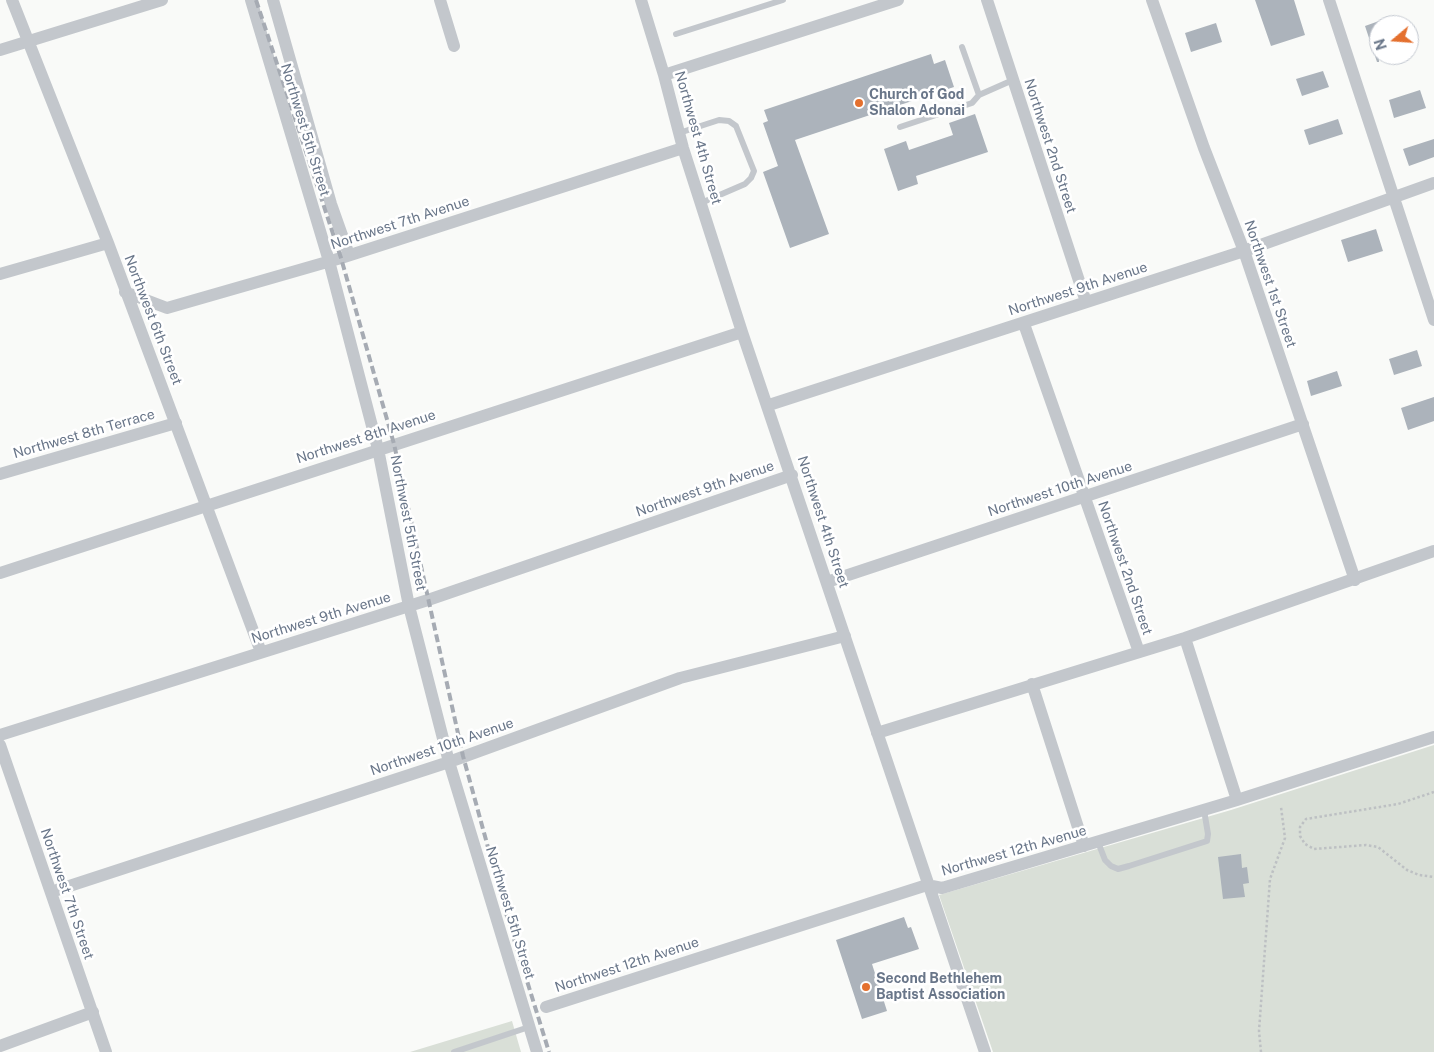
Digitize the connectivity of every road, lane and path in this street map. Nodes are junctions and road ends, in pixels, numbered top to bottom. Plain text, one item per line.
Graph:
1 (12, 0) edge
2 (162, 0) edge
3 (251, 0) edge
4 (273, 0) edge
5 (440, 0) edge
6 (641, 0) edge
7 (783, 0) edge
8 (898, 0) edge
9 (987, 0) edge
10 (1152, 0) edge
11 (1329, 0) edge
12 (676, 34) dead end
13 (28, 41) junction
14 (454, 46) dead end
15 (962, 47) dead end
16 (0, 50) edge
17 (664, 74) junction
18 (1013, 80) junction
19 (979, 95) junction
20 (900, 127) dead end
21 (679, 133) junction
22 (683, 148) junction
23 (1434, 183) edge
24 (1395, 197) junction
25 (701, 203) junction
26 (108, 243) junction
27 (1244, 250) junction
28 (349, 255) junction
29 (329, 261) junction
30 (0, 274) edge
31 (125, 292) junction
32 (1086, 302) junction
33 (1434, 320) edge
34 (1024, 324) junction
35 (742, 332) junction
36 (769, 405) junction
37 (176, 423) junction
38 (1303, 424) junction
39 (378, 449) junction
40 (0, 474) edge
41 (792, 475) junction
42 (1084, 496) junction
43 (206, 505) junction
44 (1434, 551) edge
45 (0, 573) edge
46 (1355, 580) junction
47 (827, 582) junction
48 (410, 606) junction
49 (845, 636) junction
50 (1185, 638) junction
51 (261, 652) junction
52 (1139, 652) junction
53 (1032, 684) junction
54 (876, 733) junction
55 (0, 735) edge
56 (1434, 737) edge
57 (0, 745) edge
58 (2, 761) edge
59 (449, 762) junction
60 (1434, 792) edge
61 (1237, 800) junction
62 (1281, 807) dead end
63 (1204, 810) junction
64 (1098, 842) junction
65 (1084, 846) junction
66 (1434, 877) edge
67 (927, 886) junction
68 (51, 892) junction
69 (546, 1007) dead end
70 (93, 1012) junction
71 (529, 1027) junction
72 (0, 1046) edge
73 (106, 1052) edge
74 (454, 1052) edge
75 (537, 1052) edge
76 (985, 1052) edge
77 (1261, 1052) edge

1 - 13 street, Northwest 6th Street
2 - 13 street
3 - 29 street, Northwest 5th Street
4 - 28 street, Northwest 5th Street
5 - 14 street
6 - 17 street, Northwest 4th Street
7 - 12 lane
8 - 17 street
9 - 18 street, Northwest 2nd Street
10 - 27 street, Northwest 1st Street
11 - 24 street
13 - 16 street
13 - 26 street, Northwest 6th Street
15 - 19 lane
17 - 21 street, Northwest 4th Street
18 - 19 lane
18 - 32 street, Northwest 2nd Street
19 - 20 lane
21 - 22 street, Northwest 4th Street
21 - 25 lane
22 - 25 street, Northwest 4th Street
22 - 28 street, Northwest 7th Avenue
23 - 24 street, Northwest 9th Avenue
24 - 27 street, Northwest 9th Avenue
24 - 33 street
25 - 35 street, Northwest 4th Street
26 - 30 street
26 - 31 street, Northwest 6th Street
27 - 32 street, Northwest 9th Avenue
27 - 38 street, Northwest 1st Street
28 - 29 street, Northwest 7th Avenue
29 - 31 street, Northwest 7th Avenue
29 - 39 street, Northwest 5th Street
31 - 37 street, Northwest 6th Street
32 - 34 street, Northwest 9th Avenue
34 - 36 street, Northwest 9th Avenue
34 - 42 street, Northwest 2nd Street
35 - 36 street, Northwest 4th Street
35 - 39 street, Northwest 8th Avenue
36 - 41 street, Northwest 4th Street
37 - 40 street, Northwest 8th Terrace
37 - 43 street, Northwest 6th Street
38 - 42 street, Northwest 10th Avenue
38 - 46 street, Northwest 1st Street
39 - 43 street, Northwest 8th Avenue
39 - 48 street, Northwest 5th Street
41 - 47 street, Northwest 4th Street
41 - 48 street, Northwest 9th Avenue
42 - 47 street, Northwest 10th Avenue
42 - 52 street, Northwest 2nd Street
43 - 45 street, Northwest 8th Avenue
43 - 51 street, Northwest 6th Street
44 - 46 street
46 - 50 street
47 - 49 street, Northwest 4th Street
48 - 51 street, Northwest 9th Avenue
48 - 59 street, Northwest 5th Street
49 - 54 street, Northwest 4th Street
49 - 59 street, Northwest 10th Avenue
50 - 52 street
50 - 61 street
51 - 55 street, Northwest 9th Avenue
52 - 53 street
53 - 54 street
53 - 65 street
54 - 67 street, Northwest 4th Street
56 - 61 street, Northwest 12th Avenue
57 - 58 street, Northwest 7th Street
58 - 68 street, Northwest 7th Street
59 - 68 street, Northwest 10th Avenue
59 - 71 street, Northwest 5th Street
60 - 66 path
61 - 63 street, Northwest 12th Avenue
62 - 77 path
63 - 64 street, Northwest 12th Avenue
63 - 64 lane
64 - 65 street, Northwest 12th Avenue
65 - 67 street, Northwest 12th Avenue
67 - 69 street, Northwest 12th Avenue
67 - 76 street, Northwest 4th Street
68 - 70 street, Northwest 7th Street
70 - 72 street
70 - 73 street, Northwest 7th Street
71 - 74 lane
71 - 75 street, Northwest 5th Street

